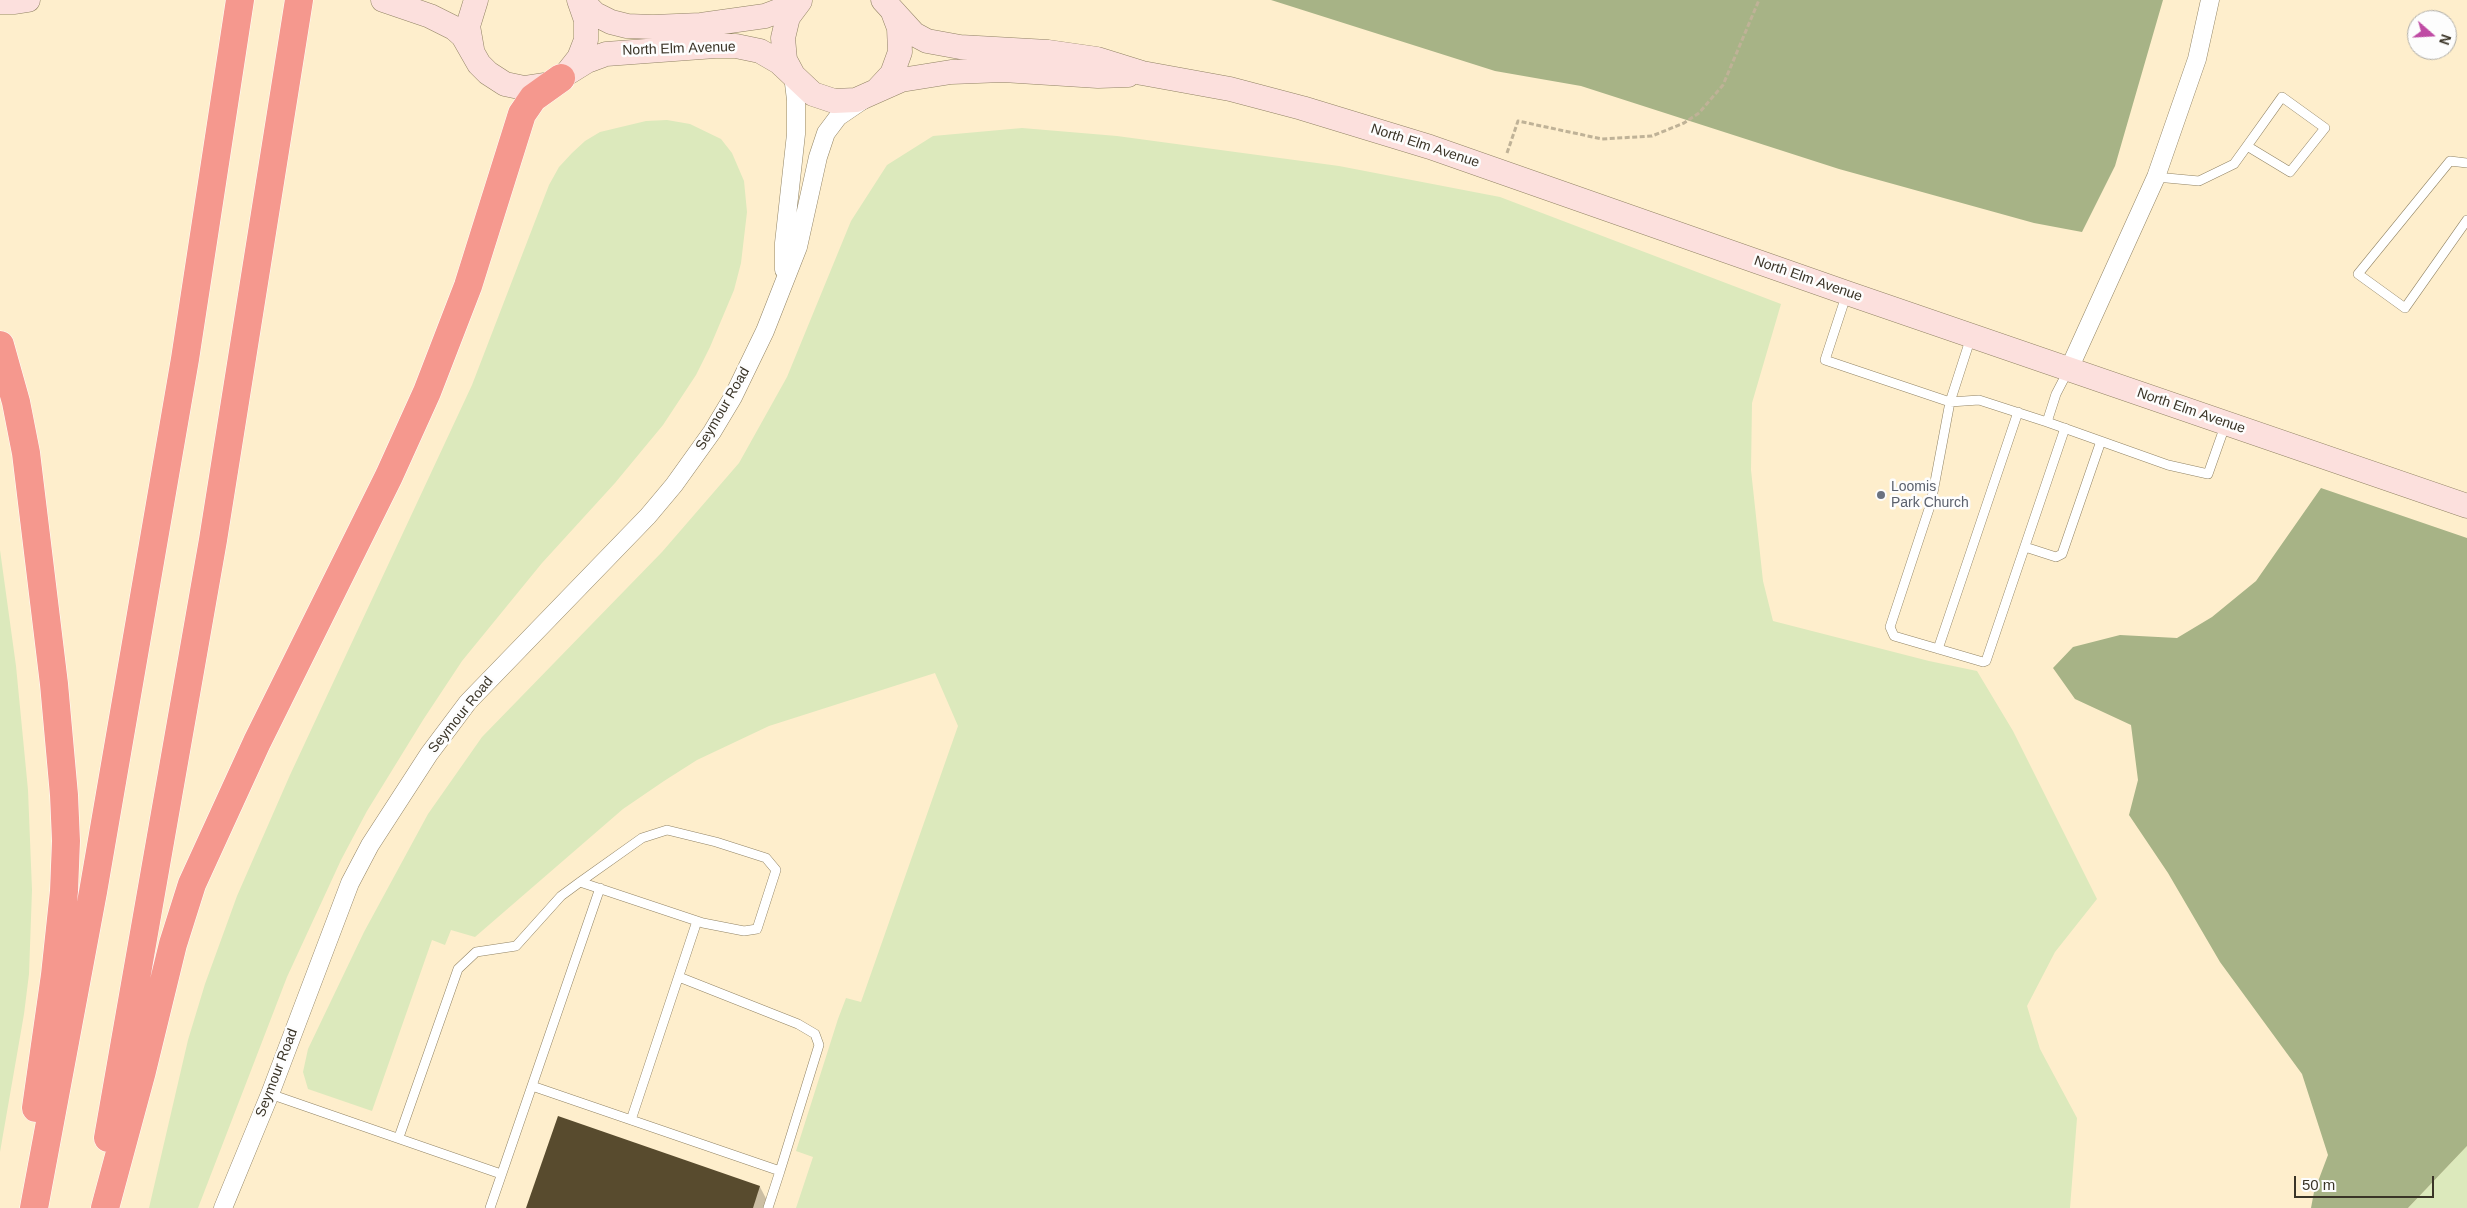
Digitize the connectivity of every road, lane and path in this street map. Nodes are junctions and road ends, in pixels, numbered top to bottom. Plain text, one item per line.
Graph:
1 (28, 0) edge
2 (240, 0) edge
3 (299, 0) edge
4 (383, 0) edge
5 (476, 0) edge
6 (580, 0) edge
7 (800, 0) edge
8 (1759, 0) edge
9 (2210, 0) edge
10 (0, 2) edge
11 (886, 3) edge
12 (473, 52) junction
13 (1142, 73) junction
14 (792, 75) junction
15 (561, 78) junction
16 (876, 91) junction
17 (2247, 146) junction
18 (2467, 163) edge
19 (1500, 172) junction
20 (2156, 177) junction
21 (2467, 220) edge
22 (784, 278) junction
23 (1848, 293) junction
24 (1972, 336) junction
25 (0, 345) edge
26 (2069, 369) junction
27 (1950, 402) junction
28 (2018, 412) junction
29 (2047, 422) junction
30 (2226, 423) junction
31 (2065, 428) junction
32 (2101, 441) junction
33 (2467, 506) edge
34 (2025, 547) junction
35 (1938, 649) junction
36 (580, 882) junction
37 (600, 888) junction
38 (697, 922) junction
39 (679, 976) junction
40 (532, 1086) junction
41 (270, 1094) junction
42 (631, 1120) junction
43 (399, 1137) junction
44 (780, 1172) junction
45 (501, 1174) junction
46 (21, 1208) edge
47 (34, 1208) edge
48 (94, 1208) edge
49 (105, 1208) edge
50 (223, 1208) edge
51 (490, 1208) edge
52 (768, 1208) edge

1 - 10 main road
2 - 47 highway
3 - 48 highway
4 - 12 main road, North Elm Avenue
5 - 12 main road
6 - 7 main road, North Elm Avenue
6 - 15 main road
7 - 14 main road, Seymour Road
8 - 19 path
9 - 20 street
11 - 13 main road, North Elm Avenue
11 - 16 main road
12 - 15 main road, North Elm Avenue
13 - 16 main road, North Elm Avenue
13 - 19 main road, North Elm Avenue
14 - 15 main road, North Elm Avenue
14 - 16 main road, North Elm Avenue
14 - 22 street, Seymour Road
15 - 49 highway
16 - 22 street, Seymour Road
17 - 17 lane
17 - 20 lane
18 - 21 lane
19 - 23 main road, North Elm Avenue
20 - 26 street
22 - 41 street, Seymour Road
23 - 24 main road, North Elm Avenue
23 - 27 lane
24 - 26 main road, North Elm Avenue
24 - 27 lane
25 - 46 highway
26 - 29 lane
26 - 30 main road, North Elm Avenue
27 - 28 lane
27 - 35 lane
28 - 29 lane
28 - 35 lane
29 - 31 lane
30 - 32 lane
30 - 33 main road, North Elm Avenue
31 - 32 lane
31 - 34 lane
32 - 34 lane
34 - 35 lane
36 - 37 lane
36 - 38 lane
36 - 43 lane
37 - 38 lane
37 - 40 lane
38 - 39 lane
39 - 42 lane
39 - 44 lane
40 - 42 lane
40 - 45 lane
41 - 43 lane
41 - 50 street, Seymour Road
42 - 44 lane
43 - 45 lane
44 - 52 lane
45 - 51 lane

